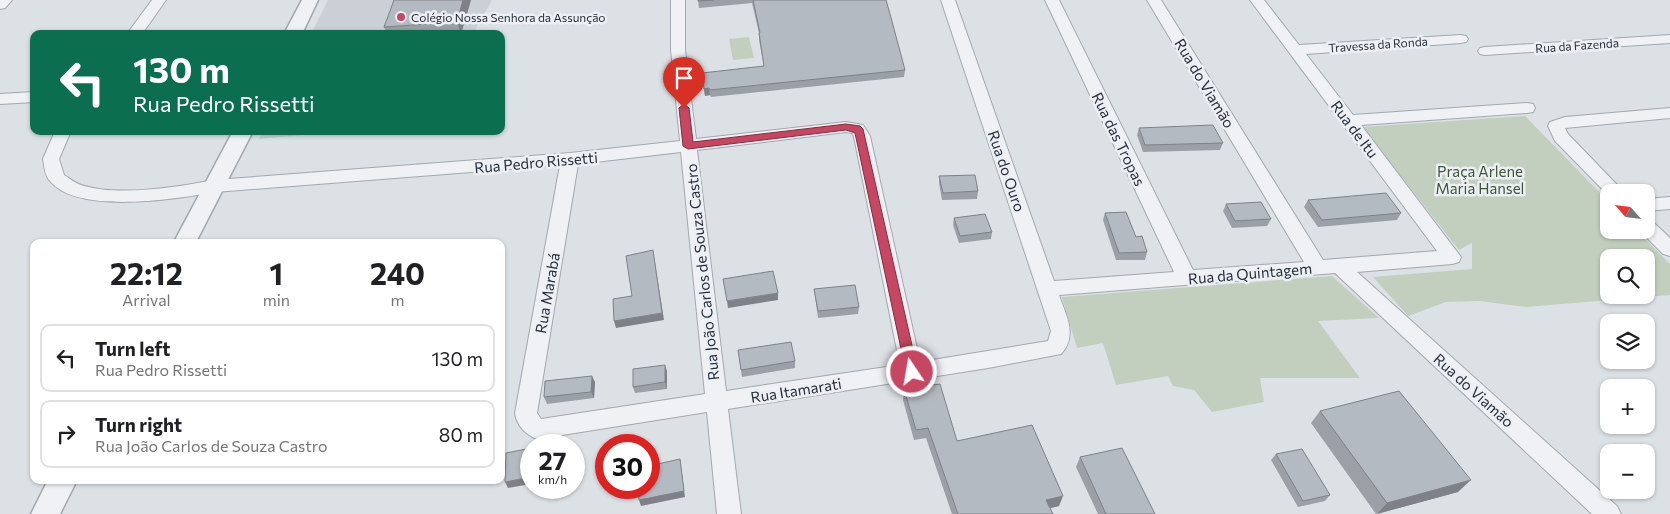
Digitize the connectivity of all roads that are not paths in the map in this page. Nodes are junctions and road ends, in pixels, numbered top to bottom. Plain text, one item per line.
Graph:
1 (5, 0) edge
2 (159, 0) edge
3 (310, 0) edge
4 (678, 0) edge
5 (948, 0) edge
6 (1052, 0) edge
7 (1154, 0) edge
8 (1257, 0) edge
9 (0, 5) edge
10 (137, 30) edge
11 (295, 30) edge
12 (1670, 38) edge
13 (1461, 39) dead end
14 (1295, 50) junction
15 (1485, 51) dead end
16 (30, 97) edge
17 (0, 99) edge
18 (1527, 108) dead end
19 (1670, 113) edge
20 (1349, 121) junction
21 (1556, 126) joint
22 (61, 135) edge
23 (240, 135) edge
24 (688, 146) junction
25 (570, 159) junction
26 (1607, 184) edge
27 (215, 186) junction
28 (1670, 203) edge
29 (1655, 204) edge
30 (1655, 235) edge
31 (187, 239) edge
32 (1670, 249) edge
33 (1452, 257) joint
34 (1328, 267) junction
35 (1187, 278) junction
36 (1047, 289) junction
37 (1059, 343) joint
38 (912, 372) junction
39 (716, 403) junction
40 (531, 426) joint
41 (61, 484) edge
42 (45, 514) edge
43 (729, 514) edge
44 (1609, 514) edge

1 - 9 street
2 - 10 street
3 - 11 street
4 - 24 street, Rua João Carlos de Souza Castro
5 - 36 street, Rua do Ouro
6 - 35 street, Rua das Tropas
7 - 34 street, Rua do Viamão
8 - 14 street, Rua de Itu
12 - 15 street, Rua da Fazenda
13 - 14 street, Travessa da Ronda
14 - 20 street, Rua de Itu
16 - 17 street
18 - 20 street
19 - 21 street
20 - 33 street, Rua de Itu
21 - 26 street
22 - 27 street, Rua Pedro Rissetti
23 - 27 street
24 - 25 street, Rua Pedro Rissetti
24 - 38 street, Rua Pedro Rissetti
24 - 39 street, Rua João Carlos de Souza Castro
25 - 27 street, Rua Pedro Rissetti
25 - 40 street, Rua Marabá
27 - 31 street
28 - 29 street
30 - 32 street
33 - 34 street, Rua da Quintagem
34 - 35 street, Rua da Quintagem
34 - 44 street, Rua do Viamão
35 - 36 street, Rua da Quintagem
36 - 37 street, Rua do Ouro
37 - 38 street, Rua Itamarati
38 - 39 street, Rua Itamarati
39 - 40 street, Rua Itamarati
39 - 43 street, Rua João Carlos de Souza Castro
41 - 42 street

